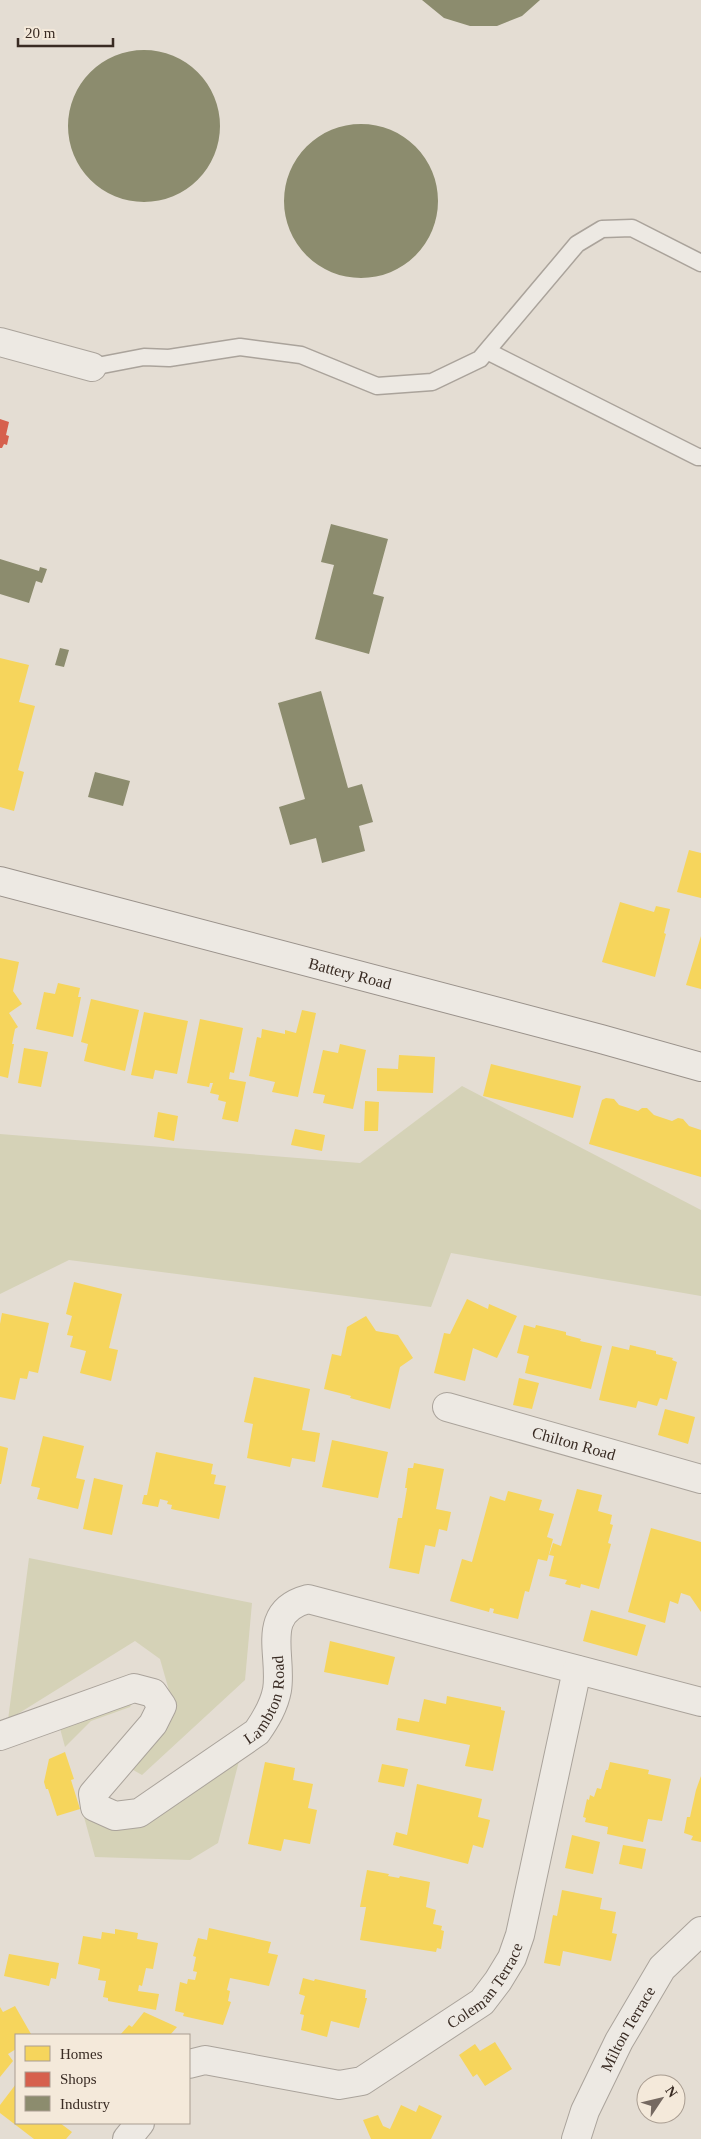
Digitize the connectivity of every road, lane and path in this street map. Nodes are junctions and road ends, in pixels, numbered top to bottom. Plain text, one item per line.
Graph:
1 (701, 263) edge
2 (0, 342) edge
3 (487, 351) junction
4 (92, 366) joint
5 (701, 456) edge
6 (0, 880) edge
7 (701, 1067) edge
8 (447, 1407) dead end
9 (701, 1479) edge
10 (577, 1670) junction
11 (701, 1702) edge
12 (0, 1736) edge
13 (701, 1931) edge
14 (190, 2064) edge
15 (139, 2124) edge
16 (127, 2139) edge
17 (576, 2139) edge

1 - 3 lane
2 - 4 street
3 - 4 lane
3 - 5 lane
6 - 7 street, Battery Road
8 - 9 street, Chilton Road
10 - 11 street, Lambton Road
10 - 12 street, Lambton Road
10 - 14 street, Coleman Terrace
13 - 17 street, Milton Terrace
15 - 16 street

